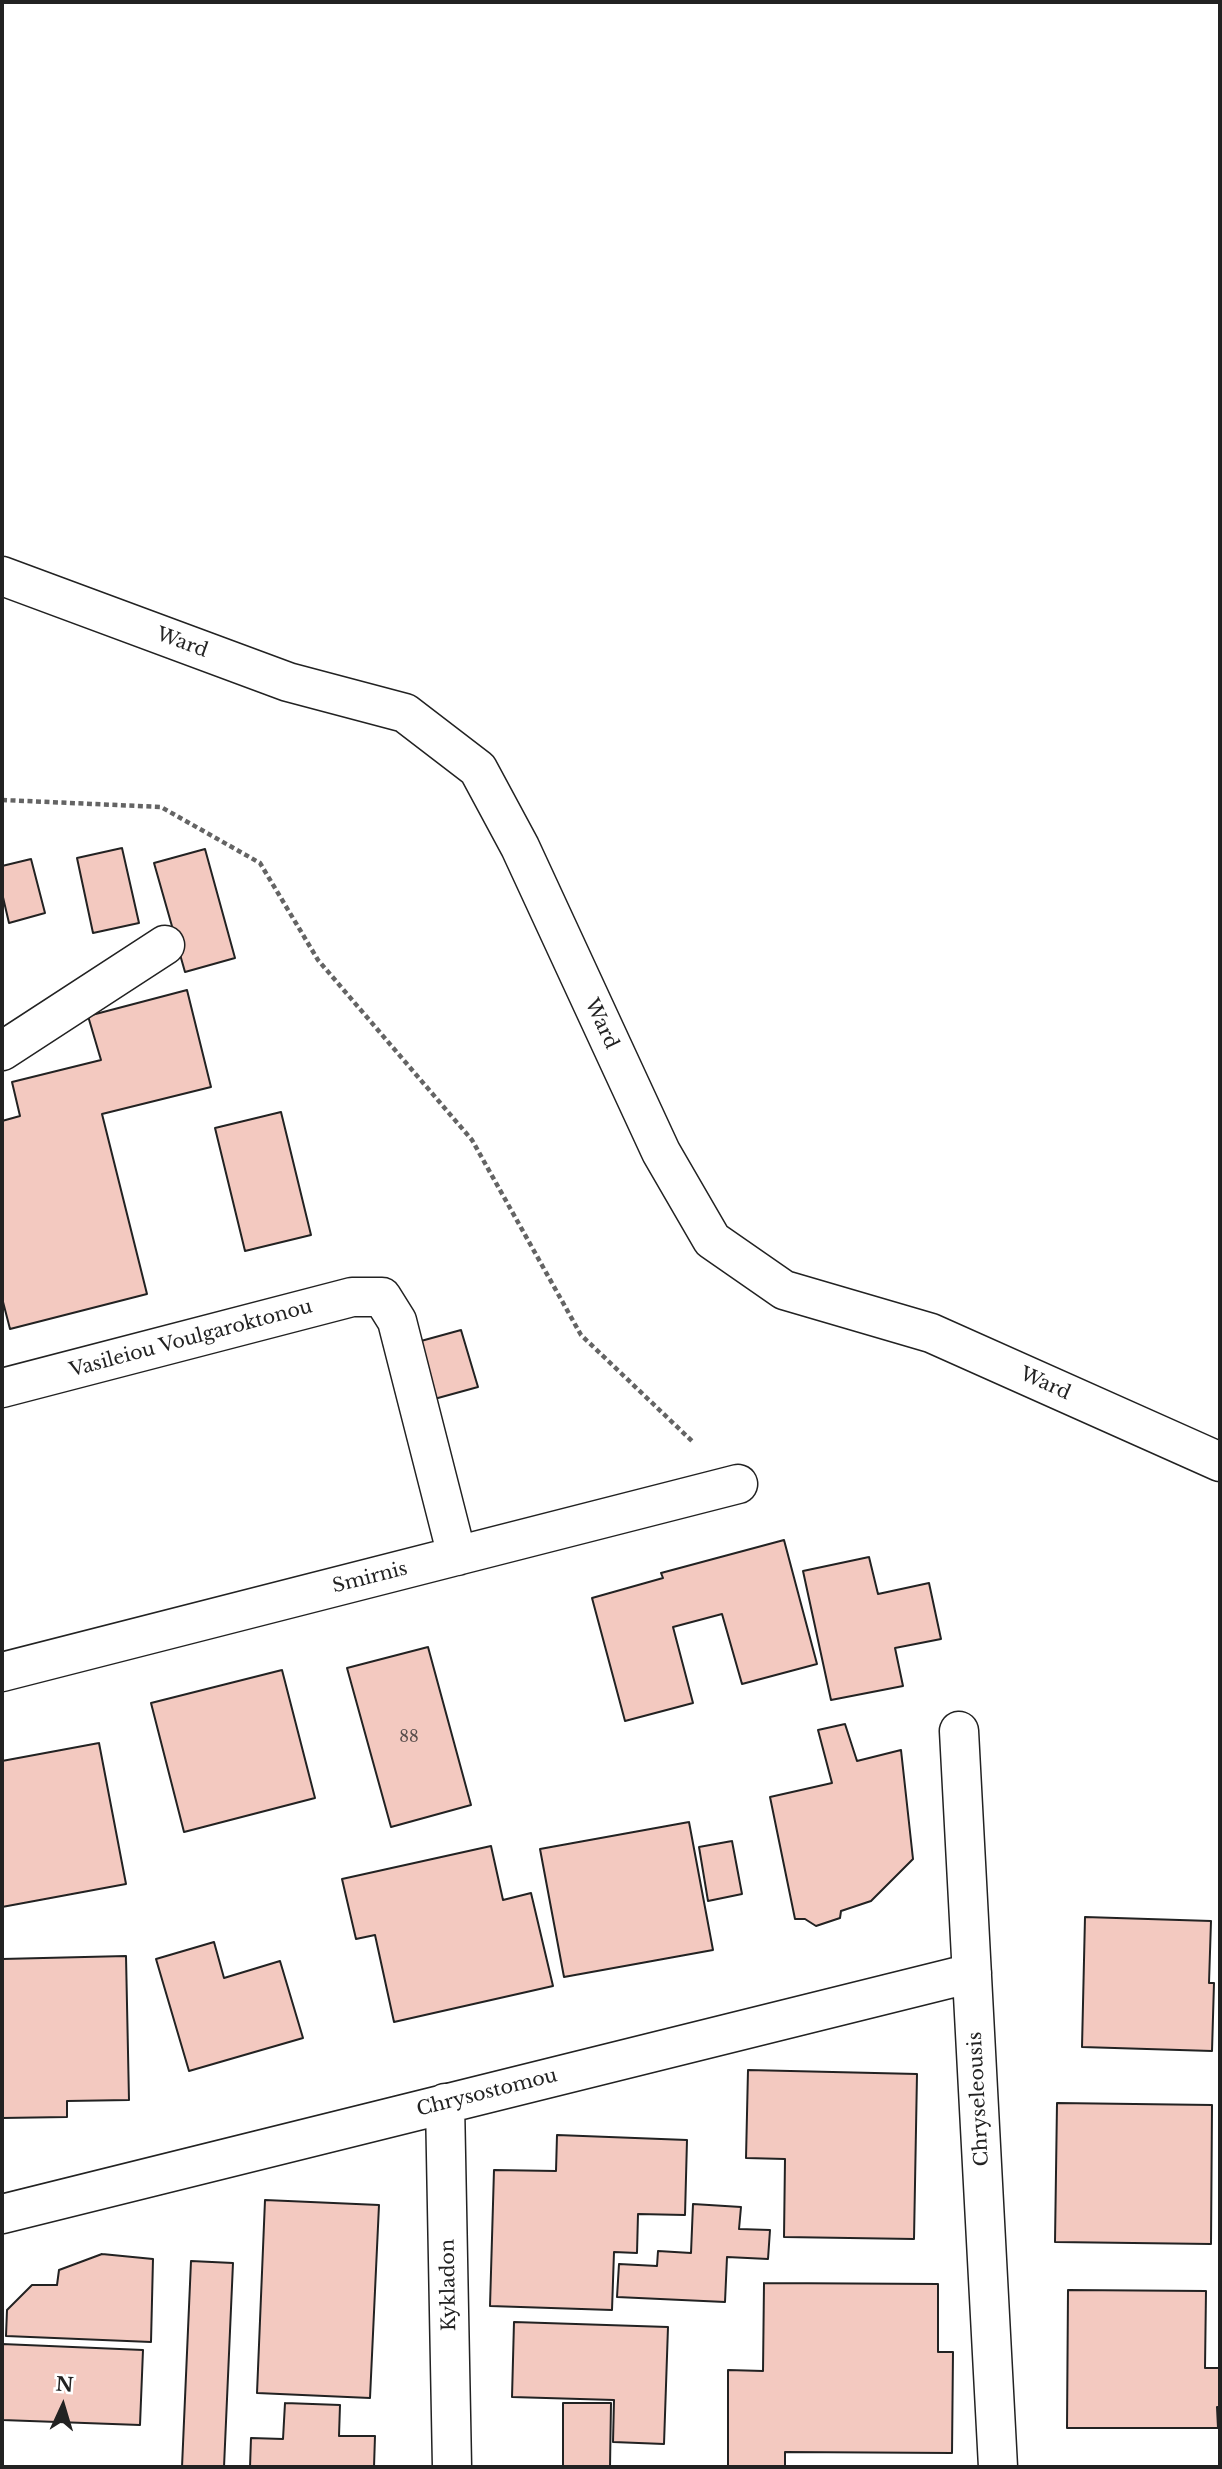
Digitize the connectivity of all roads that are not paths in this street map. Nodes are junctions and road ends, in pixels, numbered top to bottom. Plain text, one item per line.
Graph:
1 (2, 576) edge
2 (164, 945) dead end
3 (2, 1051) edge
4 (2, 1388) edge
5 (1220, 1462) edge
6 (738, 1484) road end
7 (457, 1556) junction
8 (2, 1672) edge
9 (959, 1731) dead end
10 (972, 1973) junction
11 (445, 2103) junction
12 (2, 2214) edge
13 (452, 2467) edge
14 (998, 2467) edge

1 - 5 street, Ward
2 - 3 street
4 - 7 street, Vasileiou Voulgaroktonou
6 - 7 street, Smirnis
7 - 8 street, Smirnis
9 - 10 street, Chryseleousis
10 - 11 street, Chrysostomou
10 - 14 street, Chryseleousis
11 - 12 street, Chrysostomou
11 - 13 street, Kykladon

